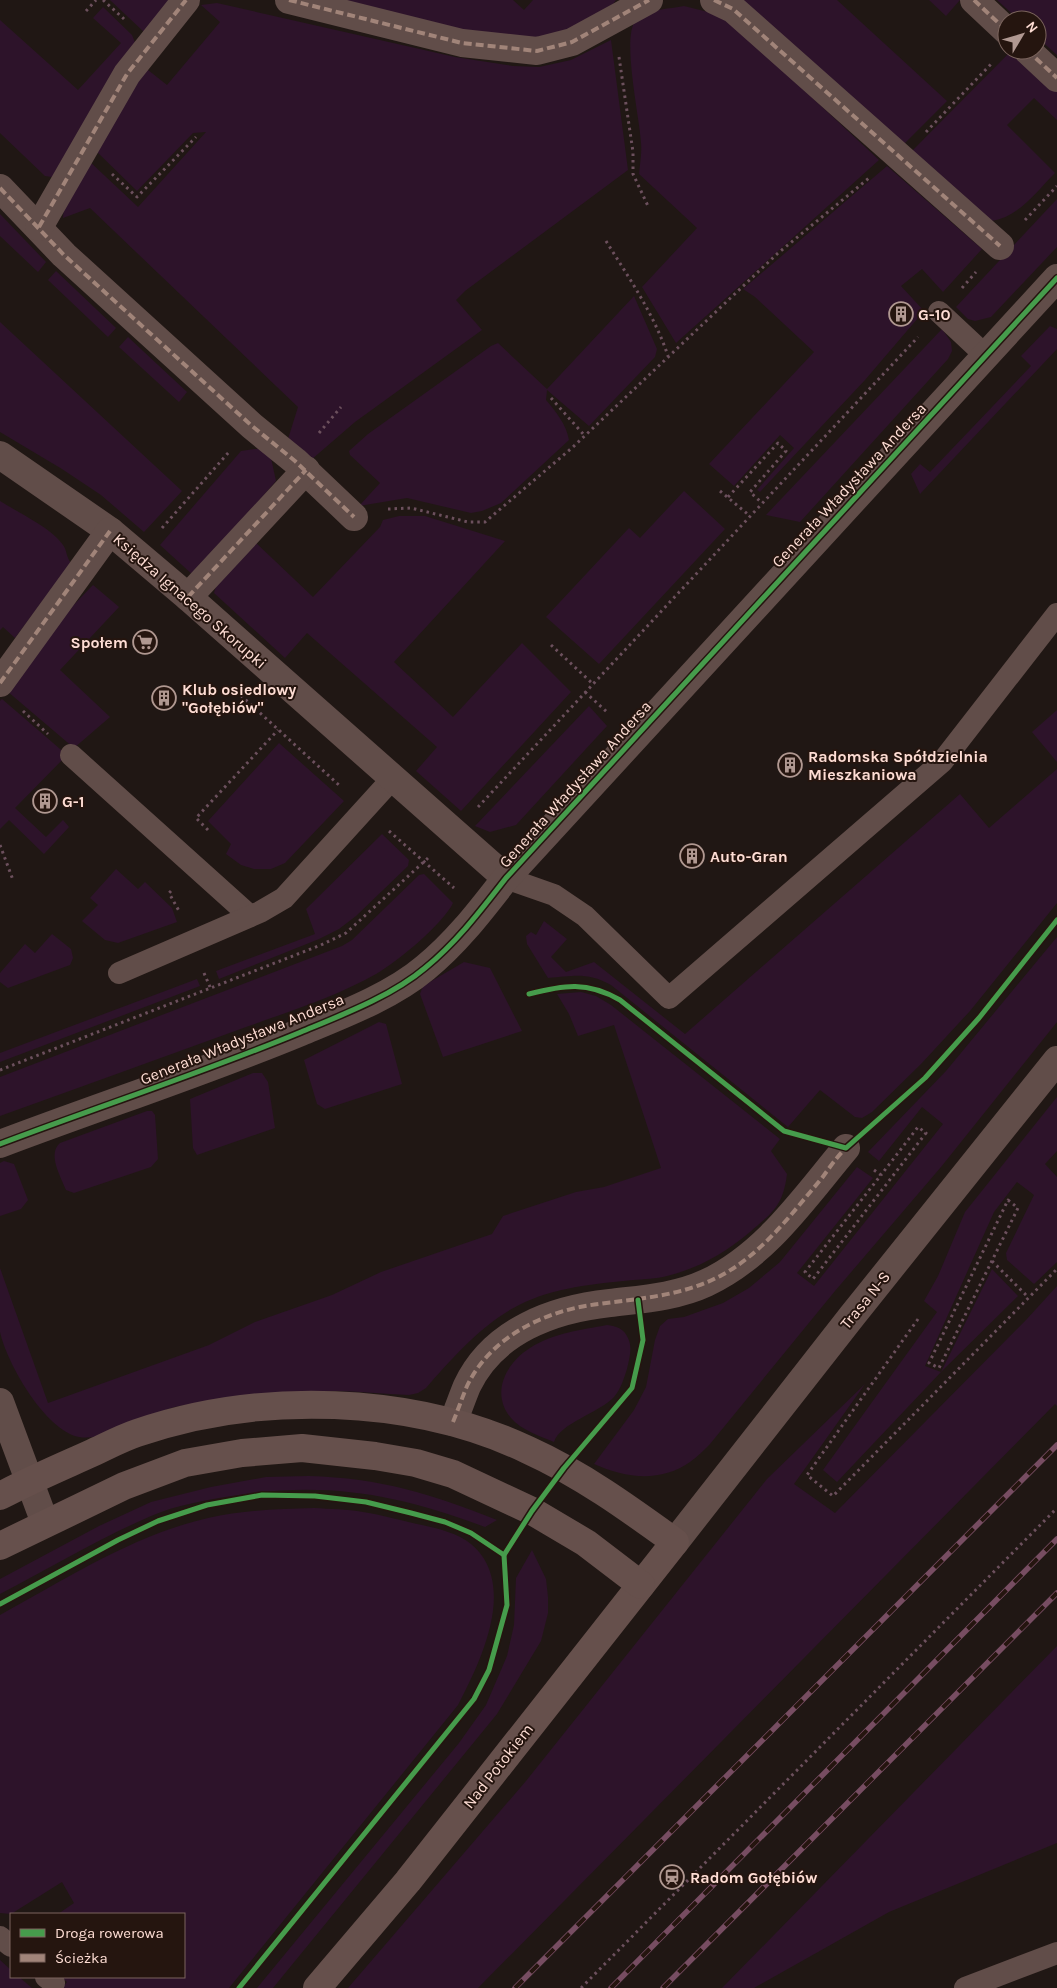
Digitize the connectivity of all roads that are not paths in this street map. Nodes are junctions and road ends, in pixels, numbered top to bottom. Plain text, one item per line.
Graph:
1 (186, 0) edge
2 (289, 0) edge
3 (649, 0) edge
4 (714, 0) edge
5 (974, 0) edge
6 (997, 22) edge
7 (1038, 60) edge
8 (1057, 78) edge
9 (0, 188) edge
10 (39, 227) junction
11 (1000, 246) road end
12 (1057, 278) edge
13 (939, 312) road end
14 (986, 355) junction
15 (0, 456) edge
16 (306, 470) junction
17 (354, 517) road end
18 (110, 531) junction
19 (188, 597) junction
20 (1057, 614) edge
21 (0, 683) edge
22 (71, 755) road end
23 (393, 778) junction
24 (506, 878) junction
25 (250, 916) junction
26 (119, 973) dead end
27 (1057, 1060) edge
28 (0, 1144) edge
29 (846, 1148) road end
30 (0, 1402) edge
31 (453, 1422) junction
32 (30, 1480) junction
33 (0, 1496) edge
34 (46, 1523) junction
35 (675, 1542) junction
36 (0, 1546) edge
37 (641, 1585) junction
38 (0, 1937) edge
39 (10, 1945) edge
40 (1057, 1953) edge
41 (317, 1988) edge
42 (965, 1988) edge

1 - 10 street
2 - 3 street
4 - 11 street
5 - 6 street
7 - 8 street
9 - 10 street
10 - 16 street
12 - 14 street, Generała Władysława Andersa
13 - 14 lane
14 - 24 street, Generała Władysława Andersa
15 - 18 street, Księdza Ignacego Skorupki
16 - 17 street
16 - 19 street
18 - 19 street, Księdza Ignacego Skorupki
18 - 21 street
19 - 23 street, Księdza Ignacego Skorupki
20 - 24 lane
22 - 25 lane
23 - 24 street, Księdza Ignacego Skorupki
23 - 25 lane
24 - 28 street, Generała Władysława Andersa
25 - 26 lane
27 - 35 street, Trasa N-S
29 - 31 street
30 - 32 street
31 - 32 main road
31 - 35 main road
32 - 33 main road
32 - 34 street
34 - 36 main road
34 - 37 main road
35 - 37 main road, Nad Potokiem
37 - 41 main road, Nad Potokiem
38 - 39 lane
40 - 42 lane

